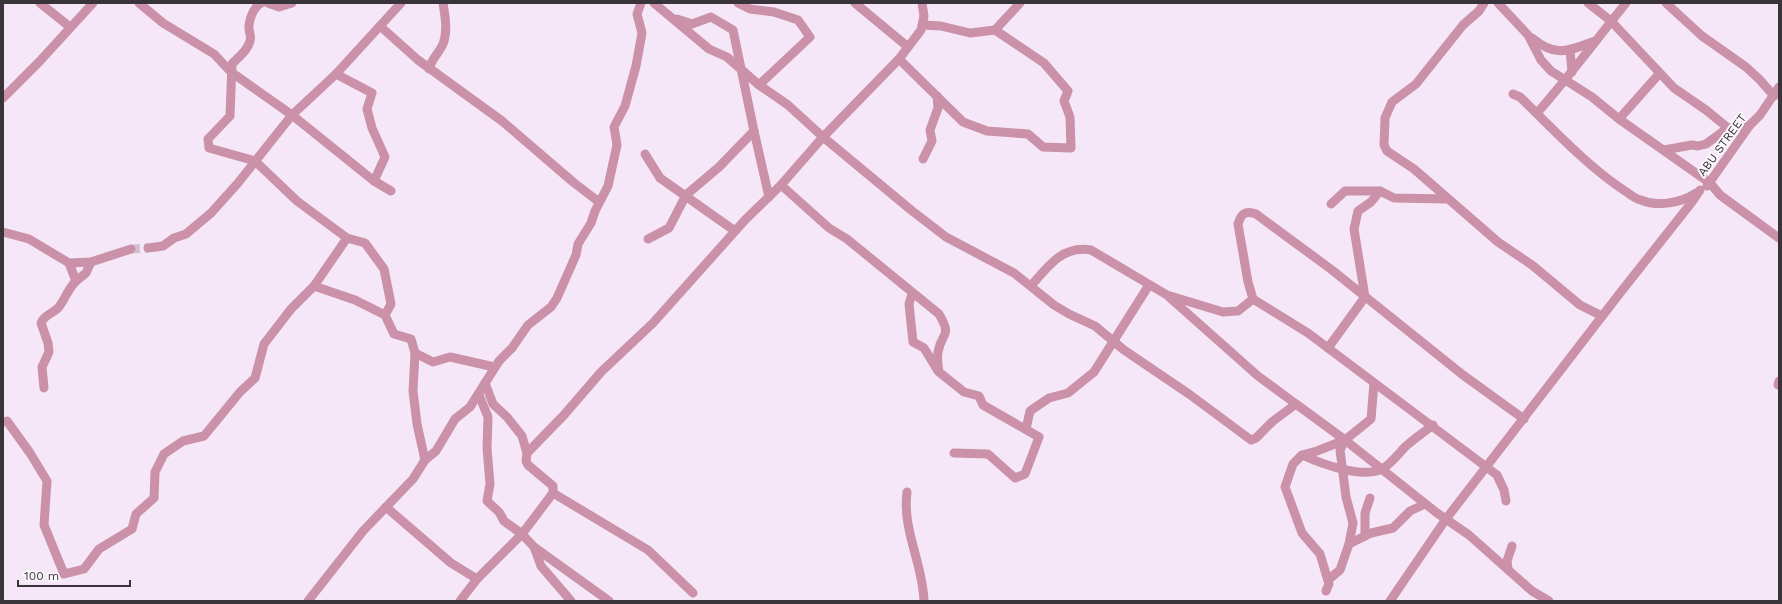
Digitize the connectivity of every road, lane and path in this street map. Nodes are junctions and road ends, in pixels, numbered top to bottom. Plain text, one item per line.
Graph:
1 (40, 3) edge
2 (93, 3) edge
3 (139, 3) edge
4 (261, 3) edge
5 (268, 3) edge
6 (292, 3) edge
7 (401, 3) edge
8 (443, 3) edge
9 (642, 3) edge
10 (654, 3) edge
11 (738, 3) edge
12 (855, 3) edge
13 (922, 3) edge
14 (1020, 3) edge
15 (1484, 3) edge
16 (1498, 3) edge
17 (1588, 3) edge
18 (1626, 3) edge
19 (1666, 3) edge
20 (673, 17) junction
21 (1612, 21) junction
22 (923, 25) junction
23 (380, 26) junction
24 (70, 27) junction
25 (995, 30) junction
26 (1528, 35) junction
27 (1595, 41) junction
28 (908, 47) junction
29 (1570, 50) junction
30 (899, 59) junction
31 (430, 69) junction
32 (742, 70) junction
33 (232, 72) junction
34 (1572, 72) junction
35 (336, 74) junction
36 (1659, 74) junction
37 (1565, 81) junction
38 (759, 85) junction
39 (1779, 88) edge
40 (1513, 94) dead end
41 (937, 96) junction
42 (1774, 96) junction
43 (3, 98) edge
44 (1537, 113) junction
45 (292, 116) junction
46 (1619, 119) junction
47 (1750, 125) junction
48 (1728, 128) junction
49 (754, 131) junction
50 (823, 137) junction
51 (1664, 150) junction
52 (645, 154) dead end
53 (923, 159) dead end
54 (255, 161) junction
55 (374, 181) junction
56 (1710, 183) junction
57 (781, 185) junction
58 (1700, 190) junction
59 (391, 191) dead end
60 (1380, 191) junction
61 (686, 195) junction
62 (769, 197) junction
63 (1394, 198) junction
64 (1447, 199) junction
65 (600, 202) junction
66 (1371, 202) junction
67 (1330, 204) dead end
68 (735, 231) junction
69 (3, 232) edge
70 (347, 238) junction
71 (1779, 238) edge
72 (648, 239) dead end
73 (148, 248) tunnel mouth
74 (131, 249) tunnel mouth
75 (91, 262) junction
76 (69, 263) junction
77 (76, 281) junction
78 (1149, 285) junction
79 (314, 286) junction
80 (1031, 286) junction
81 (912, 294) junction
82 (1167, 295) junction
83 (1365, 297) junction
84 (1253, 299) junction
85 (385, 315) junction
86 (1602, 316) junction
87 (1114, 342) junction
88 (1328, 348) junction
89 (415, 353) junction
90 (493, 370) junction
91 (939, 372) junction
92 (1374, 382) junction
93 (485, 383) junction
94 (44, 388) dead end
95 (479, 395) junction
96 (1296, 404) junction
97 (1524, 419) junction
98 (3, 422) edge
99 (1433, 425) junction
100 (1026, 429) junction
101 (1345, 440) junction
102 (527, 453) junction
103 (954, 453) dead end
104 (1302, 455) junction
105 (425, 460) junction
106 (1487, 467) junction
107 (1342, 468) junction
108 (1381, 470) junction
109 (907, 492) dead end
110 (553, 493) junction
111 (1370, 498) dead end
112 (1506, 501) dead end
113 (1425, 504) junction
114 (386, 507) junction
115 (1446, 519) junction
116 (522, 534) junction
117 (1365, 536) junction
118 (1349, 544) junction
119 (1512, 546) dead end
120 (534, 547) junction
121 (1508, 569) junction
122 (477, 579) junction
123 (1328, 580) junction
124 (1326, 590) dead end
125 (693, 593) dead end
126 (308, 601) edge
127 (460, 601) edge
128 (571, 601) edge
129 (609, 601) edge
130 (924, 601) edge
131 (1390, 601) edge
132 (1549, 601) edge

1 - 24 street
2 - 24 street
3 - 33 street
4 - 33 street
5 - 6 street
7 - 23 street
8 - 31 street
9 - 65 street
10 - 20 street
11 - 38 street
12 - 28 street
13 - 22 street
14 - 25 street
15 - 64 street
16 - 26 street
17 - 21 street
18 - 21 street
19 - 42 street
20 - 32 street
20 - 32 street
21 - 27 street
21 - 36 street
22 - 25 street
22 - 28 street
23 - 31 street
23 - 35 street
24 - 43 street
25 - 41 street
26 - 29 street
26 - 37 street
27 - 29 street
27 - 34 street
28 - 30 street
29 - 34 street
30 - 41 street
30 - 50 street
31 - 65 street
32 - 38 street
32 - 49 street
33 - 45 street
33 - 54 street
34 - 37 street
35 - 45 street
35 - 55 street
36 - 46 street
36 - 48 street
37 - 44 street
37 - 46 street
38 - 50 street
39 - 42 street, ABU STREET
40 - 44 street, ABU STREET
41 - 53 street
42 - 47 street, ABU STREET
44 - 58 street, ABU STREET
45 - 54 street
45 - 55 street
46 - 51 street
47 - 48 street
47 - 56 street, ABU STREET
48 - 51 street
49 - 61 street
49 - 62 street
50 - 57 street
50 - 80 street
51 - 56 street
52 - 61 street
54 - 70 street
54 - 73 street
55 - 59 street
56 - 58 street, ABU STREET
56 - 71 street
57 - 62 street
57 - 81 street
58 - 86 street
60 - 63 street
60 - 66 street
60 - 67 street
61 - 68 street
61 - 72 street
62 - 68 street
63 - 64 street
63 - 66 street
64 - 86 street
65 - 90 street
66 - 83 street
68 - 102 street
69 - 76 street
70 - 79 street
70 - 85 street
74 - 75 street
75 - 76 street
75 - 77 street
76 - 77 street
77 - 94 street
78 - 80 street
78 - 82 street
78 - 87 street
79 - 85 street
79 - 98 street
80 - 87 street
81 - 91 street
81 - 91 street
82 - 84 street
82 - 96 street
83 - 84 street
83 - 88 street
83 - 97 street
84 - 88 street
85 - 89 street
86 - 97 street
87 - 96 street
87 - 100 street
88 - 92 street
89 - 90 street
89 - 105 street
90 - 93 street
91 - 100 street
92 - 99 street
92 - 101 street
93 - 95 street
93 - 102 street
95 - 105 street
95 - 116 street
96 - 101 street
97 - 106 street
99 - 106 street
99 - 108 street
100 - 103 street
101 - 104 street
101 - 107 street
101 - 108 street
102 - 110 street
104 - 107 street
104 - 123 street
105 - 114 street
106 - 112 street
106 - 115 street
107 - 108 street
107 - 118 street
108 - 113 street
109 - 130 street
110 - 116 street
110 - 125 street
111 - 117 street
113 - 115 street
113 - 117 street
114 - 122 street
114 - 126 street
115 - 121 street
115 - 131 street
116 - 120 street
116 - 122 street
117 - 118 street
118 - 123 street
119 - 121 street
120 - 128 street
120 - 129 street
121 - 132 street
122 - 127 street
123 - 124 street

